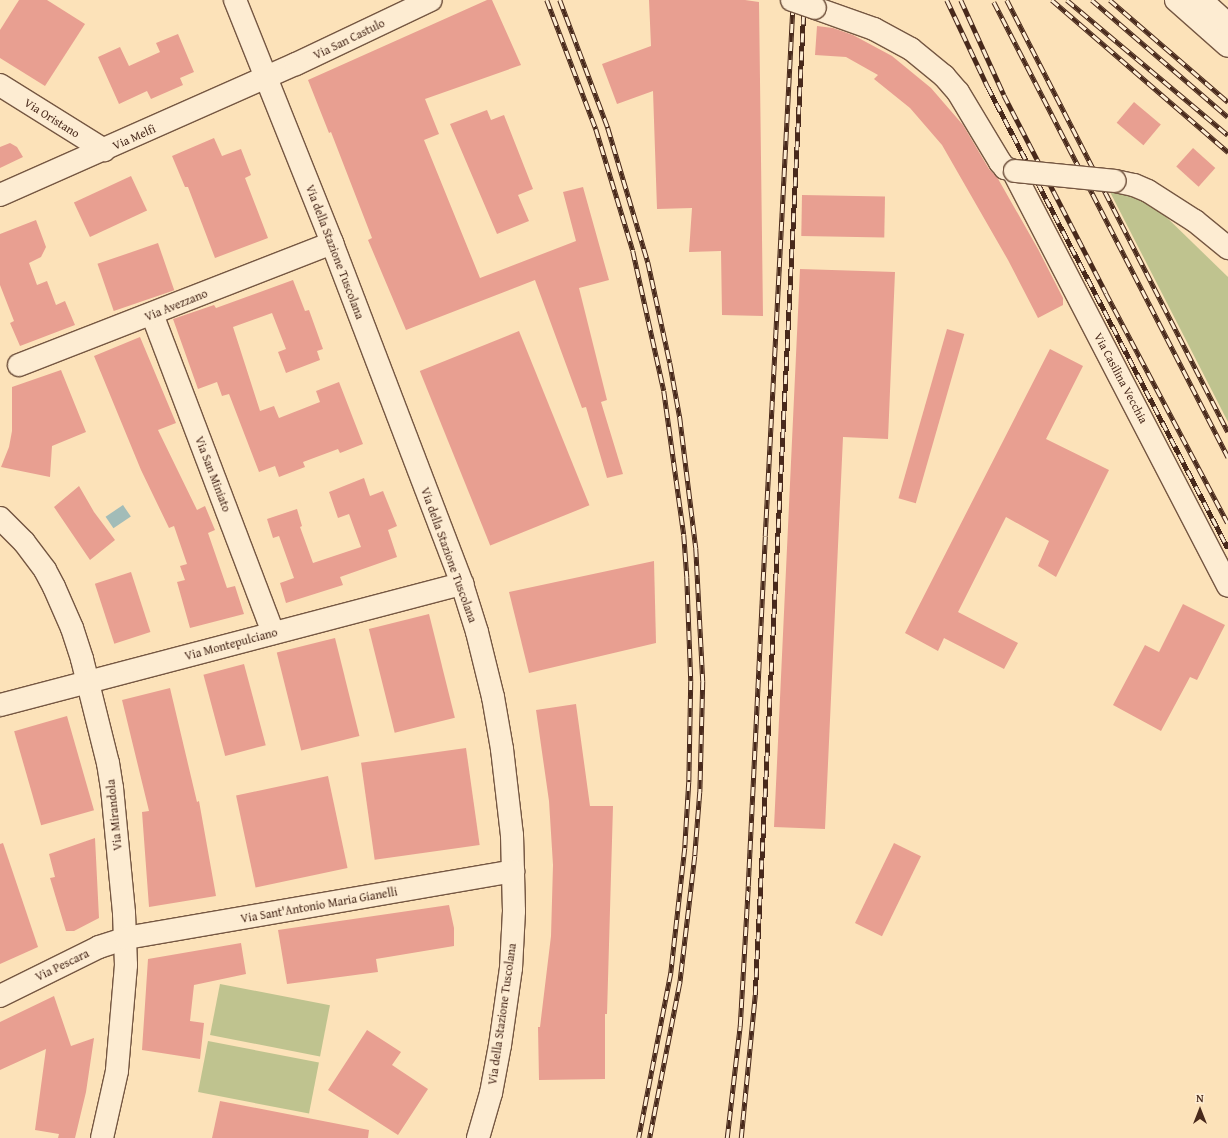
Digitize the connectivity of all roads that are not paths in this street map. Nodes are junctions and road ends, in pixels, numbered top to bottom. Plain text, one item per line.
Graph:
1 (235, 0) edge
2 (431, 0) edge
3 (792, 0) edge
4 (1176, 0) edge
5 (1201, 0) edge
6 (1228, 24) edge
7 (1228, 46) edge
8 (267, 77) junction
9 (0, 85) edge
10 (104, 150) junction
11 (1014, 171) junction
12 (0, 195) edge
13 (332, 243) junction
14 (1228, 248) edge
15 (152, 314) junction
16 (19, 365) dead end
17 (0, 518) edge
18 (462, 584) junction
19 (1228, 586) edge
20 (273, 633) junction
21 (88, 683) junction
22 (0, 705) edge
23 (513, 871) junction
24 (126, 938) junction
25 (0, 996) edge
26 (102, 1138) edge
27 (478, 1138) edge

1 - 8 street, Via della Stazione Tuscolana
2 - 8 street, Via San Castulo
3 - 11 street, Via Casilina Vecchia, bridge
4 - 7 street
5 - 6 street
8 - 10 street, Via Melfi
8 - 13 street, Via della Stazione Tuscolana
9 - 10 street, Via Oristano
10 - 12 street, Via Melfi
11 - 14 street, bridge
11 - 19 street, Via Casilina Vecchia
13 - 15 street, Via Avezzano
13 - 18 street, Via della Stazione Tuscolana
15 - 16 street, Via Avezzano
15 - 20 street, Via San Miniato
17 - 21 street, Via Mirandola
18 - 20 street, Via Montepulciano
18 - 23 street, Via della Stazione Tuscolana
20 - 21 street, Via Montepulciano
21 - 22 street, Via Montepulciano
21 - 24 street, Via Mirandola
23 - 24 street, Via Sant'Antonio Maria Gianelli
23 - 27 street, Via della Stazione Tuscolana
24 - 25 street, Via Pescara
24 - 26 street, Via Mirandola

